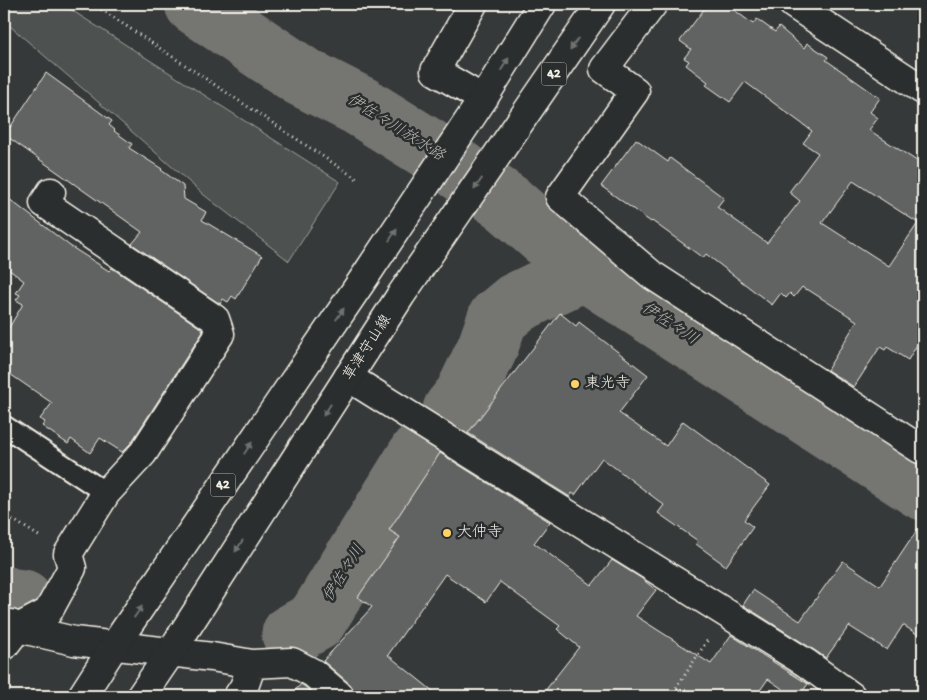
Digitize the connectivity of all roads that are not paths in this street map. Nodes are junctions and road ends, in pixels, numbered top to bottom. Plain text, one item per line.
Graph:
1 (473, 4) edge
2 (542, 4) edge
3 (601, 4) edge
4 (653, 4) edge
5 (793, 4) edge
6 (923, 90) edge
7 (476, 109) junction
8 (50, 192) dead end
9 (348, 378) junction
10 (4, 426) edge
11 (922, 448) edge
12 (106, 493) junction
13 (8, 631) edge
14 (114, 646) junction
15 (171, 652) junction
16 (252, 664) junction
17 (82, 696) edge
18 (141, 696) edge
19 (238, 696) edge
20 (340, 696) edge
21 (851, 696) edge

1 - 7 street
7 -> 2 street, 42
3 -> 9 street, 草津守山線 / 42
4 - 11 street
5 - 6 street
14 -> 7 street, 42
8 - 12 street
9 -> 15 street, 草津守山線 / 42
9 - 21 street
10 - 12 lane
12 - 13 street
13 - 14 street
14 - 15 street
14 - 17 street, 42
15 - 16 street
15 - 18 street, 草津守山線 / 42
16 - 19 street
16 - 20 street

